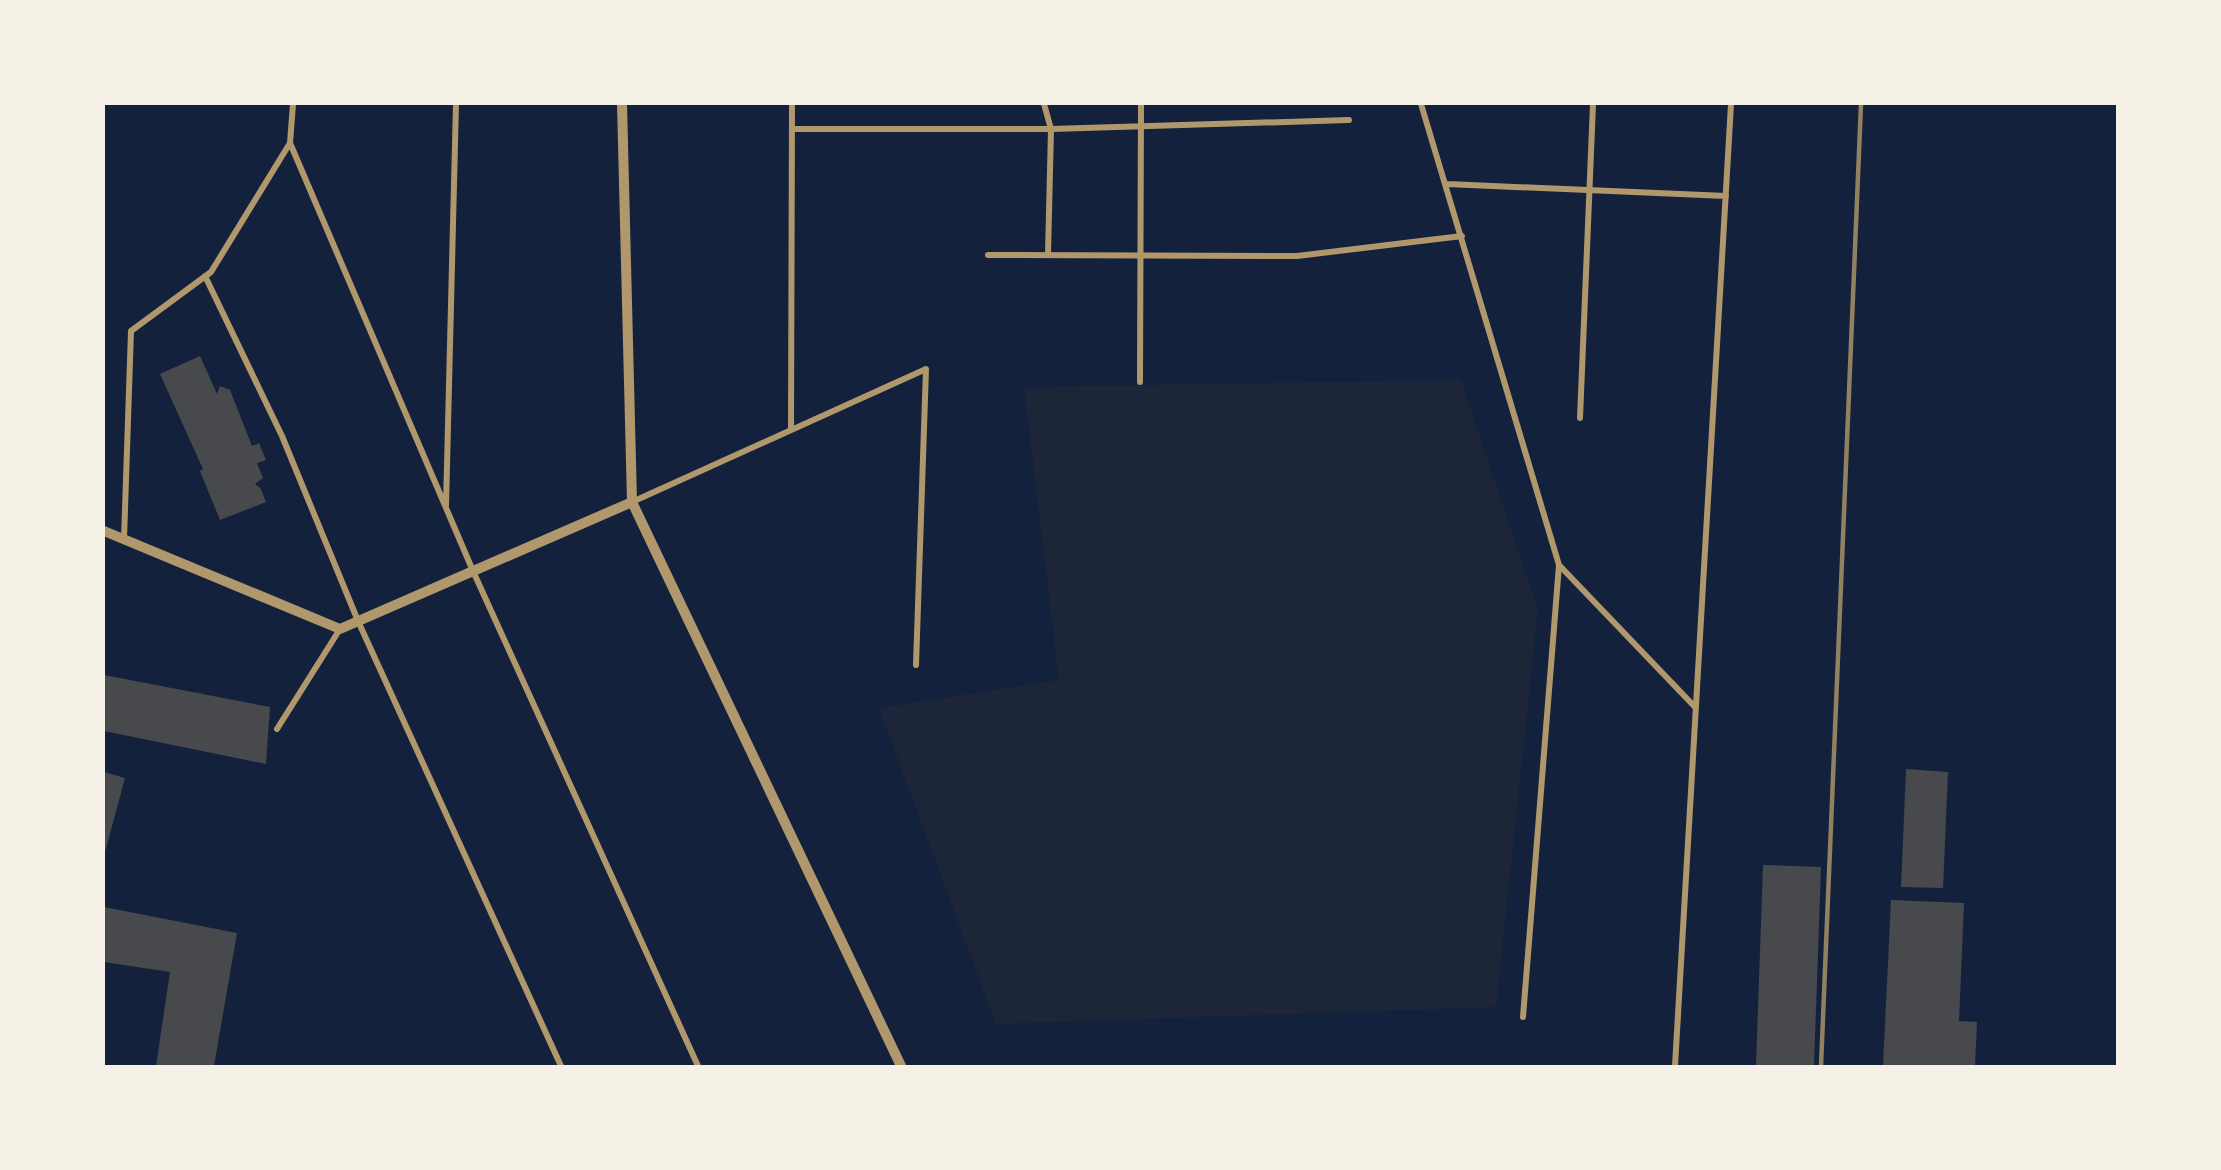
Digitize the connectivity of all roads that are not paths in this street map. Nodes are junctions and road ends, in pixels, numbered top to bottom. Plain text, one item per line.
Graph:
1 (293, 104) edge
2 (456, 104) edge
3 (622, 104) edge
4 (792, 104) edge
5 (1044, 104) edge
6 (1141, 104) edge
7 (1421, 104) edge
8 (1593, 104) edge
9 (1731, 104) edge
10 (1349, 120) dead end
11 (1141, 128) junction
12 (792, 129) junction
13 (1051, 129) junction
14 (290, 143) junction
15 (1447, 184) junction
16 (1591, 190) junction
17 (1726, 196) junction
18 (1462, 236) junction
19 (1048, 254) junction
20 (1140, 254) junction
21 (988, 255) dead end
22 (205, 276) junction
23 (1140, 382) dead end
24 (1580, 418) dead end
25 (791, 430) junction
26 (632, 502) junction
27 (446, 508) junction
28 (104, 531) edge
29 (124, 540) junction
30 (1559, 565) junction
31 (473, 571) junction
32 (358, 621) junction
33 (340, 628) junction
34 (916, 664) dead end
35 (1695, 707) junction
36 (277, 729) dead end
37 (1523, 1017) dead end
38 (561, 1066) edge
39 (698, 1066) edge
40 (901, 1066) edge
41 (1675, 1066) edge

1 - 14 street
2 - 27 street
3 - 26 street
4 - 12 street
5 - 13 street
6 - 11 street
7 - 15 street
8 - 16 street
9 - 17 street
10 - 11 street
11 - 13 street
11 - 20 street
12 - 13 street
12 - 25 street
13 - 19 street
14 - 22 street
14 - 27 street
15 - 16 street
15 - 18 street
16 - 17 street
16 - 24 street
17 - 35 street
18 - 20 street
18 - 30 street
19 - 20 street
19 - 21 street
20 - 23 street
22 - 29 street
22 - 32 street
25 - 26 street
25 - 34 street
26 - 31 street
26 - 40 street
27 - 31 street
28 - 29 street
29 - 33 street
30 - 35 street
30 - 37 street
31 - 32 street
31 - 39 street
32 - 33 street
32 - 38 street
33 - 36 street
35 - 41 street

